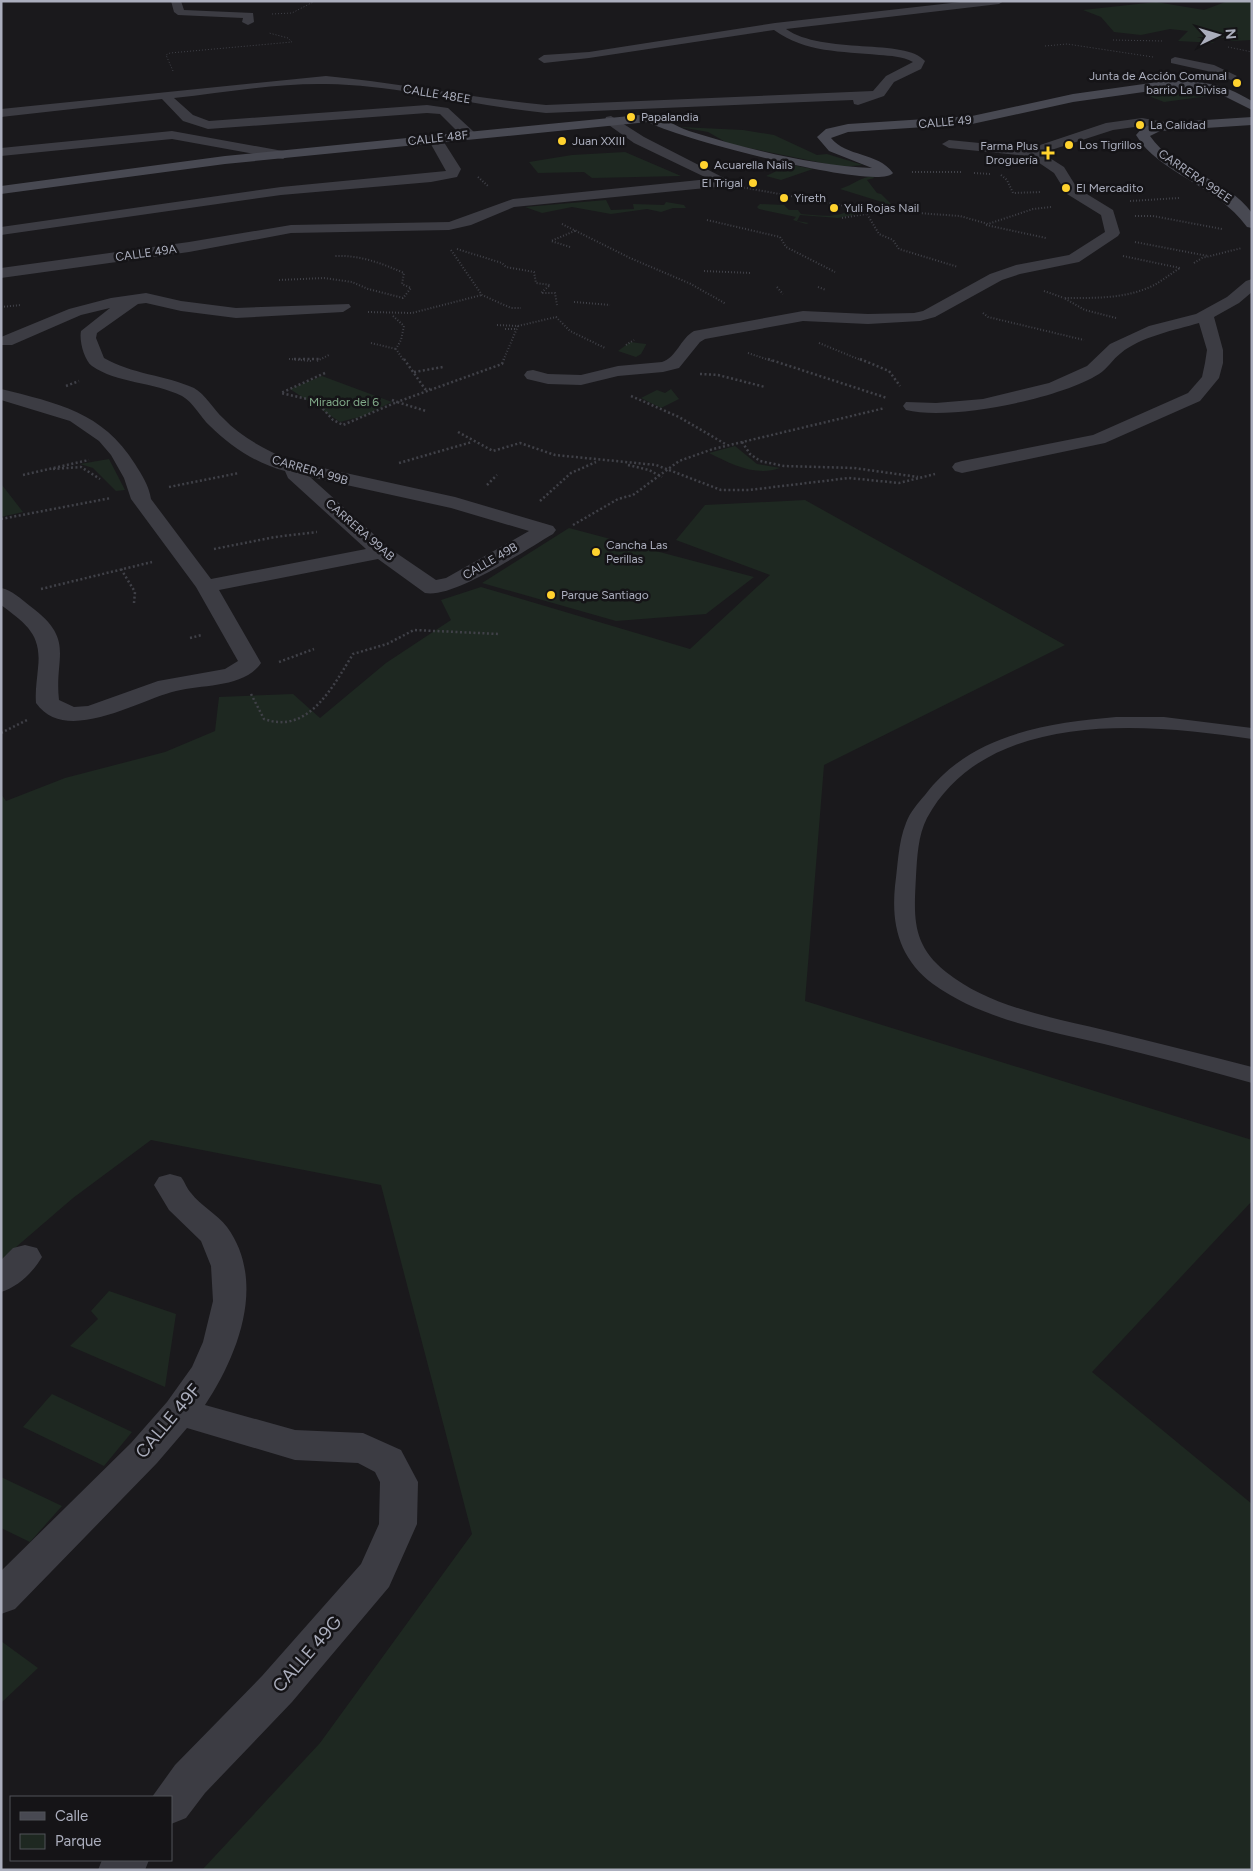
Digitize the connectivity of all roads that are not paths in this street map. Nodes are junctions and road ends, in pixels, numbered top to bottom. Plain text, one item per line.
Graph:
1 (176, 1) edge
2 (999, 1) edge
3 (248, 22) road end
4 (775, 26) junction
5 (1198, 54) dead end
6 (544, 59) dead end
7 (1175, 61) road end
8 (1213, 69) junction
9 (1231, 76) dead end
10 (875, 95) junction
11 (165, 96) junction
12 (504, 105) junction
13 (1252, 106) edge
14 (1, 113) edge
15 (650, 118) junction
16 (635, 119) junction
17 (611, 120) junction
18 (1252, 121) edge
19 (1165, 126) junction
20 (534, 128) junction
21 (469, 135) junction
22 (435, 139) junction
23 (949, 144) dead end
24 (1, 152) edge
25 (1032, 152) junction
26 (283, 155) junction
27 (770, 156) junction
28 (1, 190) edge
29 (281, 217) dead end
30 (88, 220) junction
31 (1252, 224) edge
32 (291, 229) junction
33 (1, 231) edge
34 (118, 257) junction
35 (1, 273) edge
36 (1252, 284) edge
37 (135, 299) junction
38 (343, 307) dead end
39 (1202, 316) junction
40 (3, 342) edge
41 (533, 375) dead end
42 (1, 394) edge
43 (914, 406) road end
44 (962, 467) road end
45 (294, 468) junction
46 (546, 530) joint
47 (382, 552) junction
48 (206, 586) junction
49 (433, 588) joint
50 (4, 596) edge
51 (1252, 734) edge
52 (1252, 1074) edge
53 (170, 1186) dead end
54 (25, 1257) dead end
55 (1, 1280) edge
56 (180, 1412) junction
57 (1, 1597) edge
58 (172, 1803) edge

1 - 3 street
2 - 4 street
4 - 6 street
4 - 10 street
5 - 8 street
7 - 8 street
8 - 9 street
10 - 12 street, CALLE 48EE
10 - 15 street, CALLE 48F
11 - 12 street, CALLE 48EE
11 - 14 street, CALLE 48EE
11 - 21 street
12 - 20 street
13 - 27 street, CALLE 49
15 - 16 street, CALLE 48F
15 - 27 street
16 - 17 street, CALLE 48F
16 - 27 street
17 - 20 street, CALLE 48F
17 - 32 street, CALLE 49A
18 - 19 street
19 - 25 street
19 - 31 street, CARRERA 99EE
20 - 21 street, CALLE 48F
21 - 22 street, CALLE 48F
22 - 26 street, CALLE 48F
22 - 30 street
23 - 25 street
24 - 26 street
25 - 41 street
26 - 28 street, CALLE 48F
29 - 32 street
30 - 33 street
30 - 34 street
32 - 34 street, CALLE 49A
34 - 35 street, CALLE 49A
36 - 39 street
37 - 38 street
37 - 40 street
37 - 45 street, CARRERA 99B
39 - 43 street
39 - 44 street
42 - 48 street
45 - 46 street, CARRERA 99B
45 - 47 street, CARRERA 99AB
46 - 49 street, CALLE 49B
47 - 48 street
47 - 49 street, CARRERA 99AB
48 - 50 street
51 - 52 lane
53 - 56 street, CALLE 49F
54 - 55 street
56 - 57 street, CALLE 49F
56 - 58 street, CALLE 49G

